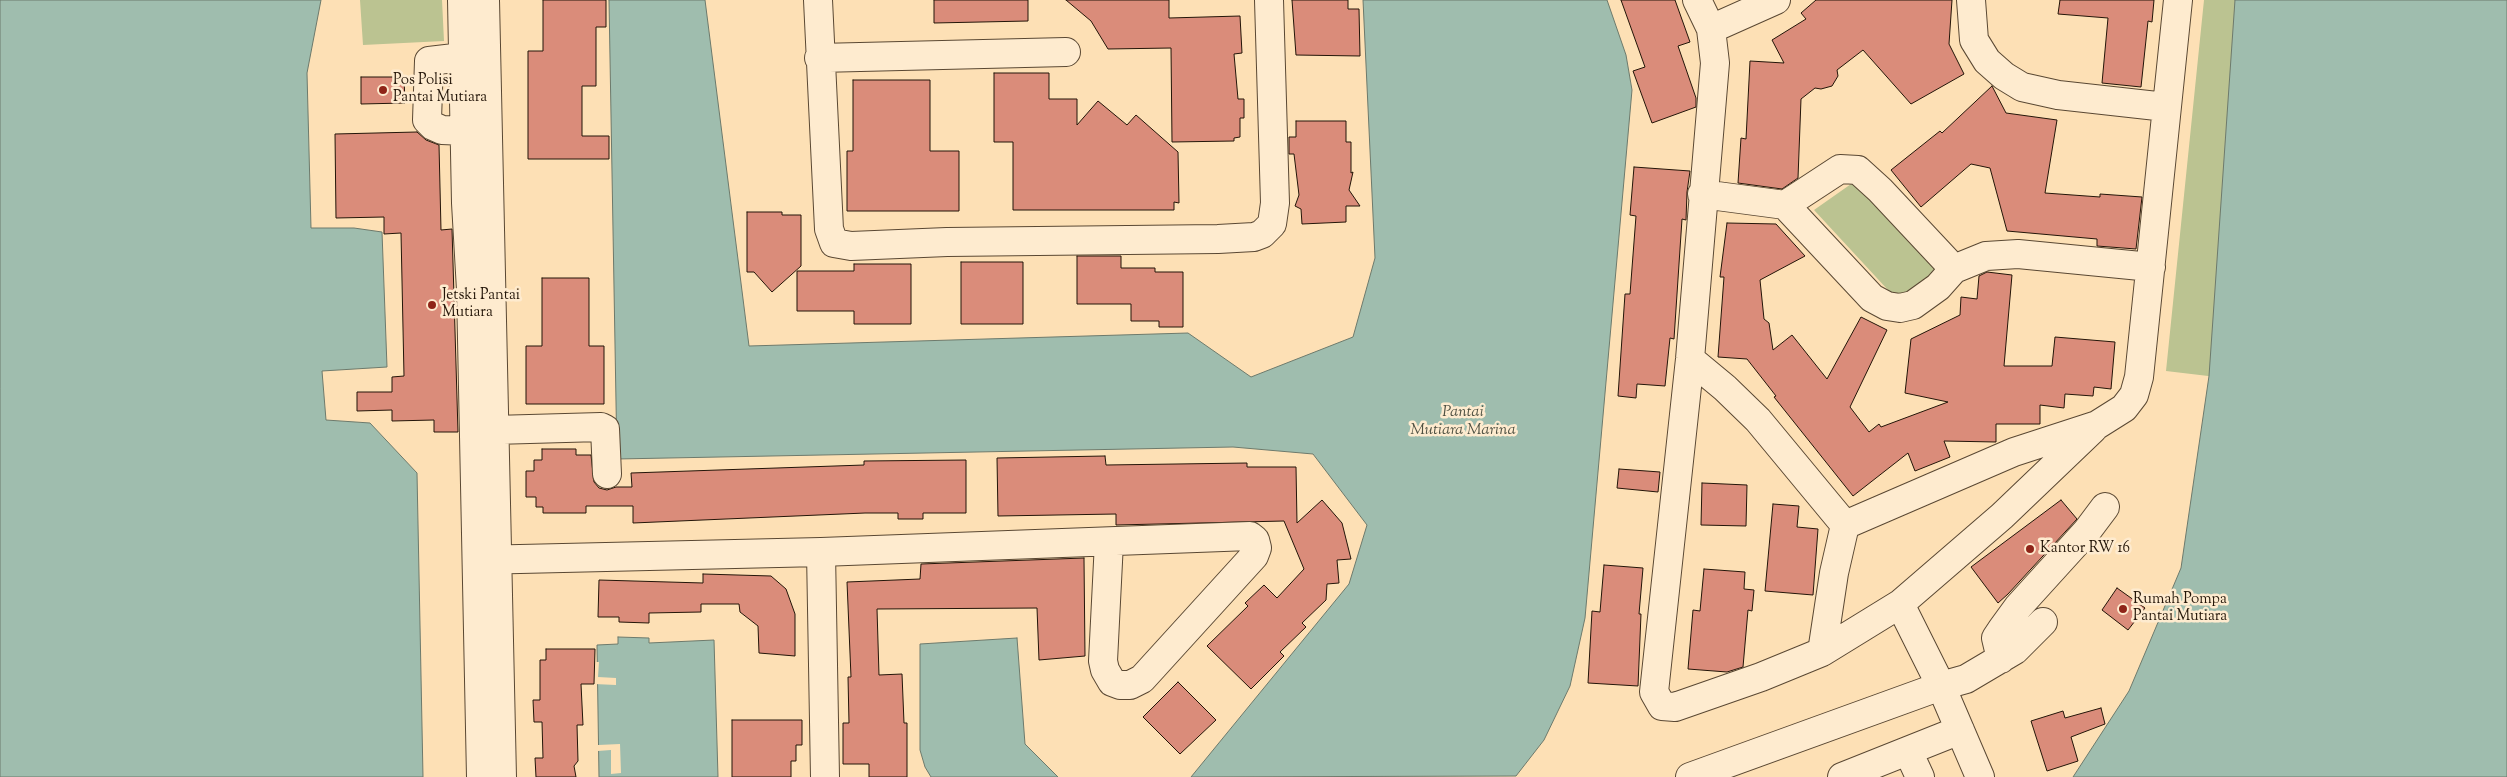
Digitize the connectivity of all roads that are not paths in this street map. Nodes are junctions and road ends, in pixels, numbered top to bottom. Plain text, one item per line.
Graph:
1 (462, 0) edge
2 (485, 0) edge
3 (818, 0) edge
4 (1268, 0) edge
5 (1697, 0) edge
6 (1776, 0) edge
7 (1971, 0) edge
8 (2178, 0) edge
9 (1711, 29) junction
10 (1066, 52) dead end
11 (463, 57) junction
12 (819, 58) junction
13 (2166, 108) junction
14 (465, 131) junction
15 (1702, 194) junction
16 (1785, 205) junction
17 (2151, 267) junction
18 (1954, 269) junction
19 (1690, 359) junction
20 (2097, 425) junction
21 (494, 430) junction
22 (607, 474) dead end
23 (2105, 507) dead end
24 (1845, 525) junction
25 (1109, 542) junction
26 (821, 552) junction
27 (487, 559) junction
28 (1900, 604) junction
29 (2043, 622) dead end
30 (1822, 652) junction
31 (2001, 659) junction
32 (1941, 686) junction
33 (1960, 730) junction
34 (1908, 752) junction
35 (481, 777) edge
36 (502, 777) edge
37 (825, 777) edge
38 (1690, 777) edge
39 (1842, 777) edge
40 (1920, 777) edge
41 (1980, 777) edge

1 - 11 street
2 - 21 street
3 - 12 street
4 - 12 street
5 - 9 street
6 - 9 street
7 - 13 street
8 - 13 street
9 - 15 street
10 - 12 street
11 - 14 street
11 - 14 street
13 - 17 street
14 - 27 street
15 - 16 street
15 - 19 street
16 - 18 street
16 - 18 street
17 - 18 street
17 - 20 street
19 - 24 street
19 - 30 street
20 - 24 street
20 - 28 street
21 - 22 street
21 - 27 street
23 - 31 street
24 - 30 street
25 - 25 street
25 - 26 street
26 - 27 street
26 - 37 street
27 - 35 street
27 - 36 street
28 - 30 street
28 - 32 street
29 - 31 street
31 - 32 street
32 - 33 street
32 - 38 street
33 - 34 street
33 - 41 street
34 - 39 street
34 - 40 street

